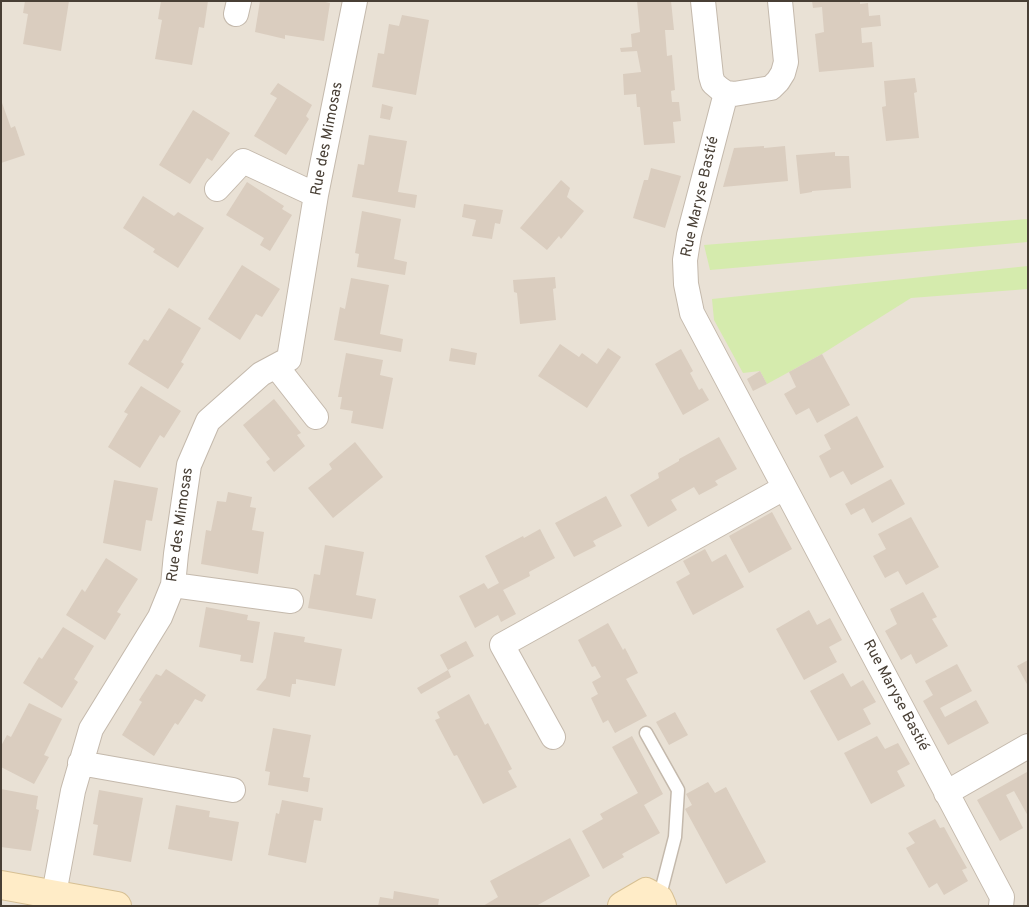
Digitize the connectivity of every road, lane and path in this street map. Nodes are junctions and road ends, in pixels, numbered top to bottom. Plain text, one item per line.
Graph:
1 (355, 1) edge
2 (703, 1) edge
3 (780, 1) edge
4 (726, 93) junction
5 (217, 188) dead end
6 (316, 195) junction
7 (276, 366) junction
8 (316, 417) dead end
9 (784, 488) junction
10 (173, 585) junction
11 (291, 601) dead end
12 (646, 733) dead end
13 (552, 737) dead end
14 (1028, 746) edge
15 (80, 763) junction
16 (233, 790) dead end
17 (946, 793) junction
18 (1, 885) edge
19 (54, 894) junction
20 (661, 902) edge
21 (117, 906) edge
22 (622, 906) edge
23 (1001, 906) edge

1 - 6 street, Rue des Mimosas
2 - 4 street
3 - 4 street
4 - 9 street, Rue Maryse Bastié
5 - 6 street
6 - 7 street, Rue des Mimosas
7 - 8 street
7 - 10 street, Rue des Mimosas
9 - 13 street
9 - 17 street, Rue Maryse Bastié
10 - 11 street
10 - 15 street, Rue des Mimosas
12 - 20 lane
14 - 17 street
15 - 16 street
15 - 19 street, Rue des Mimosas
17 - 23 street, Rue Maryse Bastié
18 - 19 street
19 - 21 street
20 - 22 street

